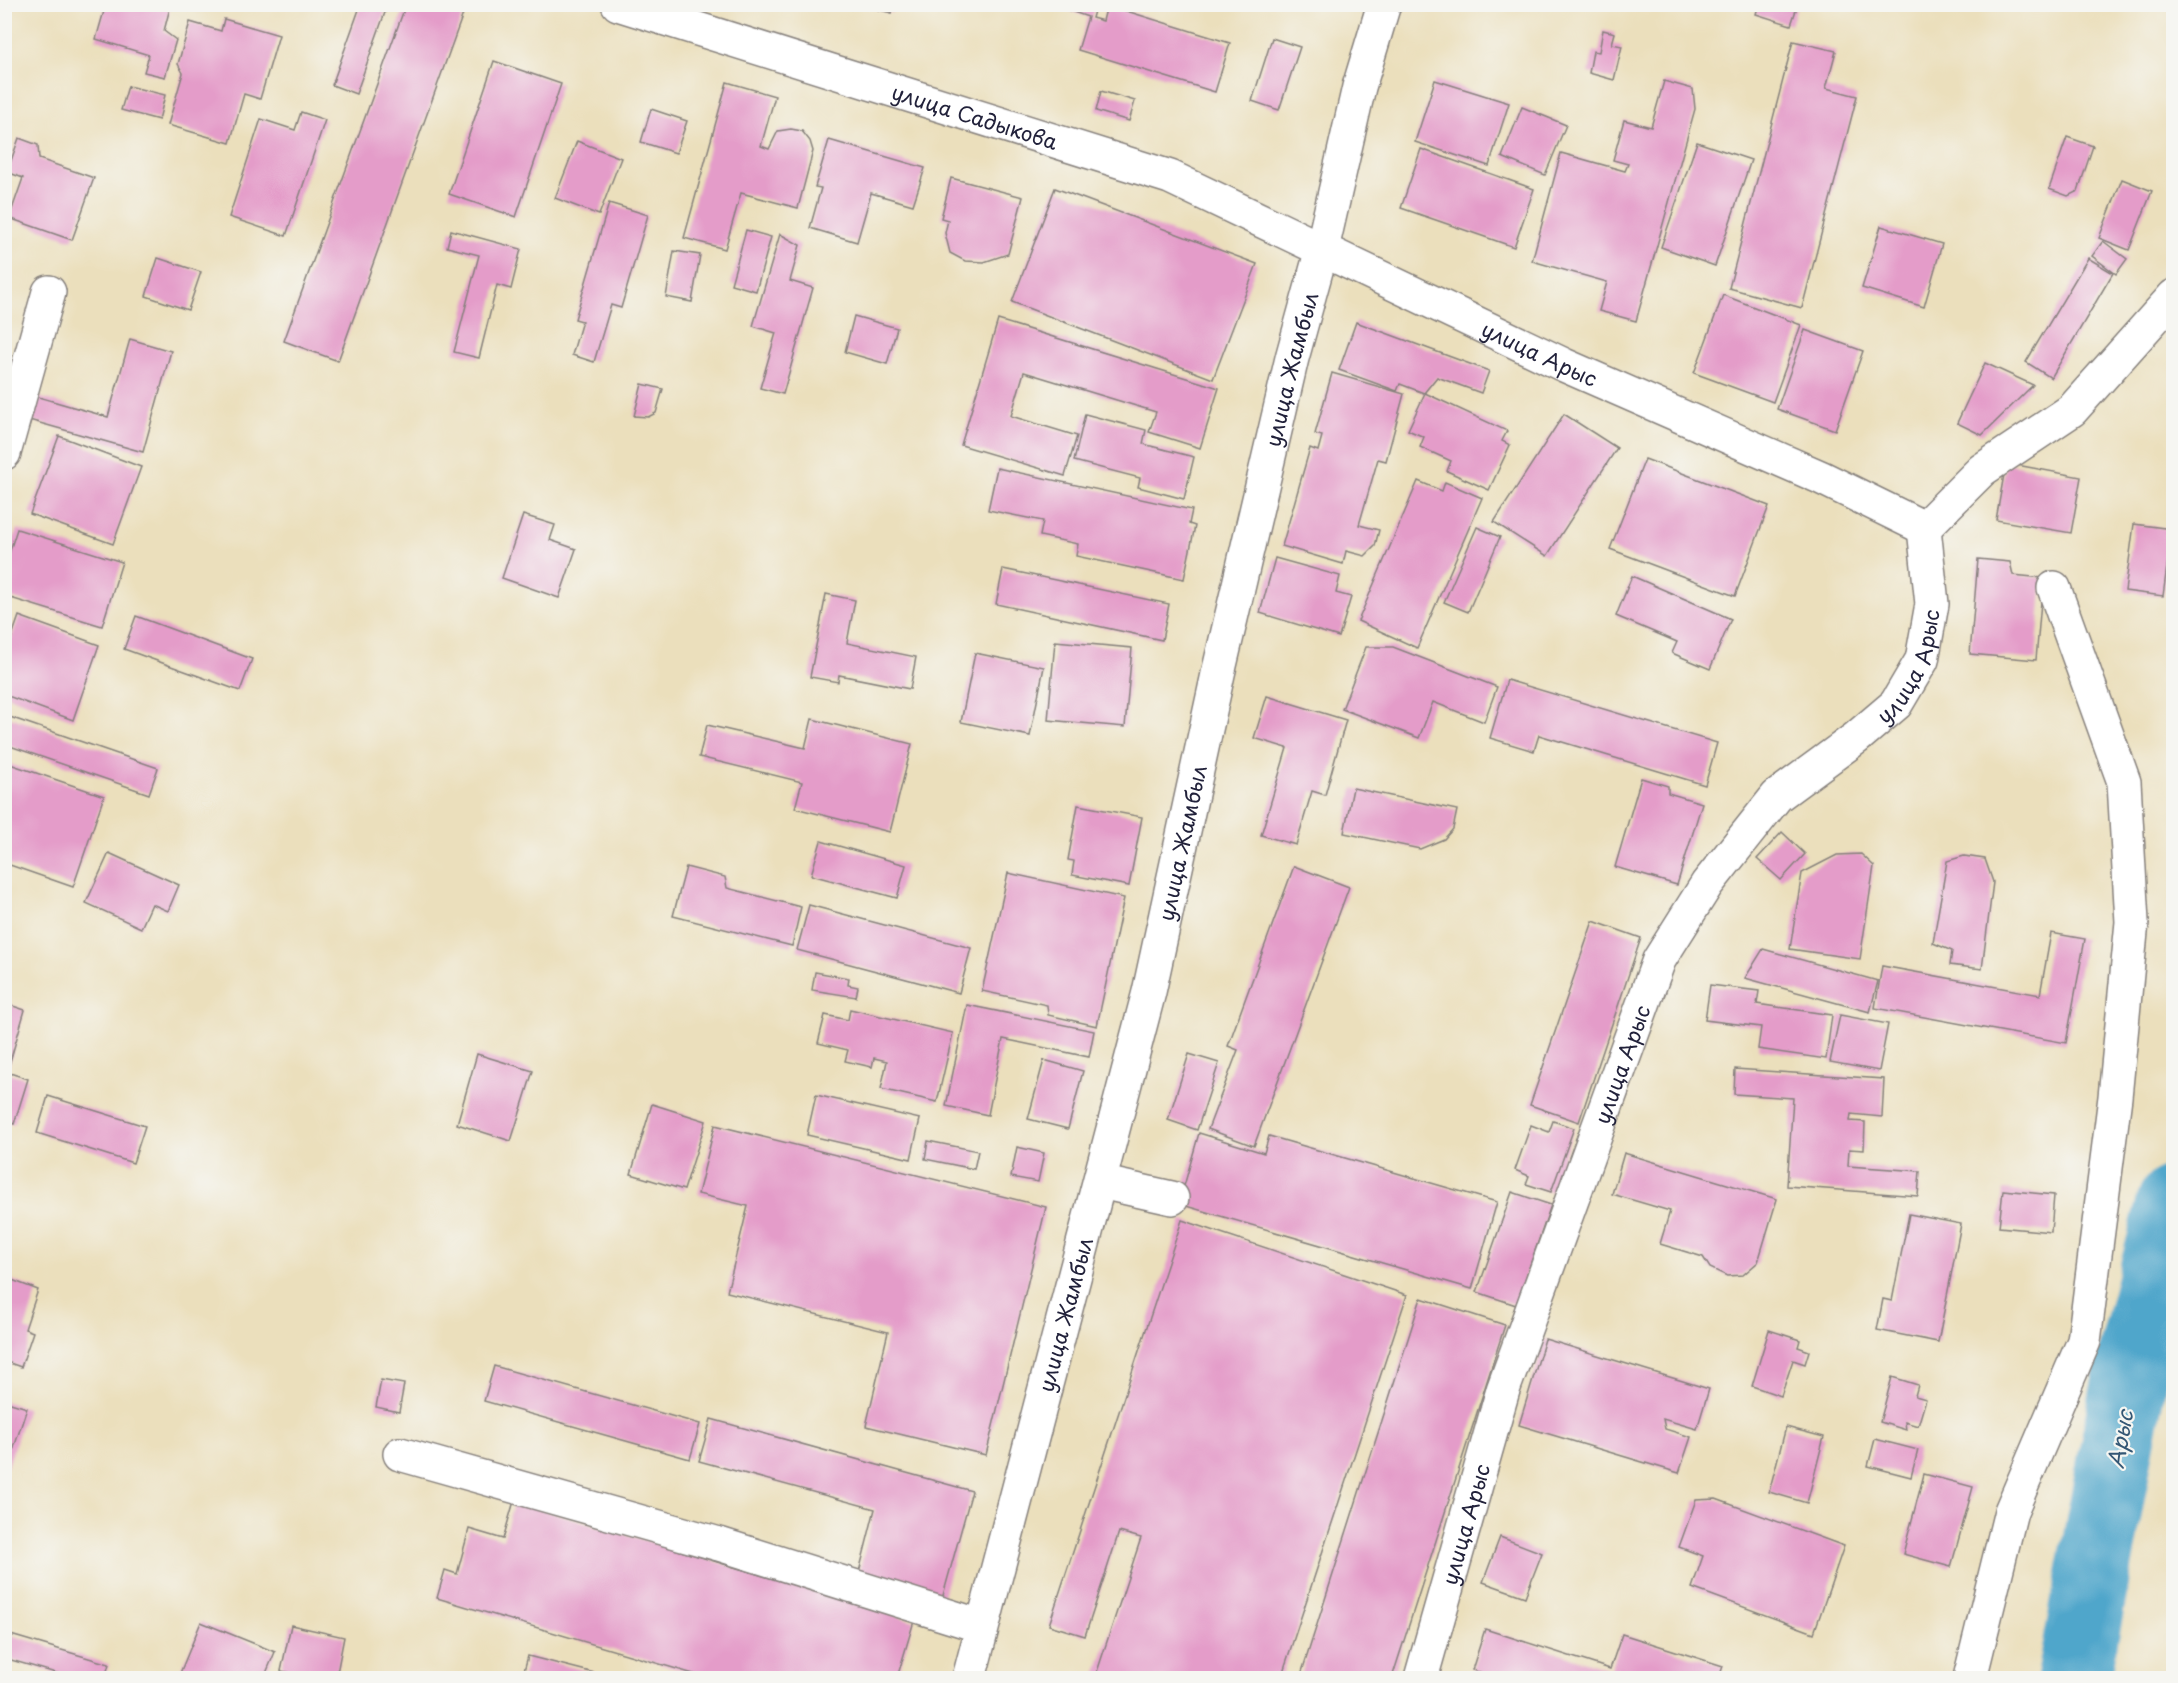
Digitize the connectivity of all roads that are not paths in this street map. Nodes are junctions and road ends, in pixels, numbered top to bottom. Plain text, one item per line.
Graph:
1 (618, 4) edge
2 (1384, 4) edge
3 (1322, 249) junction
4 (50, 292) dead end
5 (2174, 296) edge
6 (4, 453) edge
7 (1924, 528) junction
8 (2054, 588) dead end
9 (1100, 1182) junction
10 (1172, 1198) dead end
11 (400, 1454) dead end
12 (981, 1626) junction
13 (969, 1678) edge
14 (1421, 1678) edge
15 (1971, 1678) edge

1 - 3 street, улица Садыкова
2 - 3 street, улица Жамбыл
3 - 7 street, улица Арыс
3 - 9 street, улица Жамбыл
4 - 6 street
5 - 7 street
7 - 14 street, улица Арыс
8 - 15 street
9 - 10 street
9 - 12 street, улица Жамбыл
11 - 12 street
12 - 13 street, улица Жамбыл

